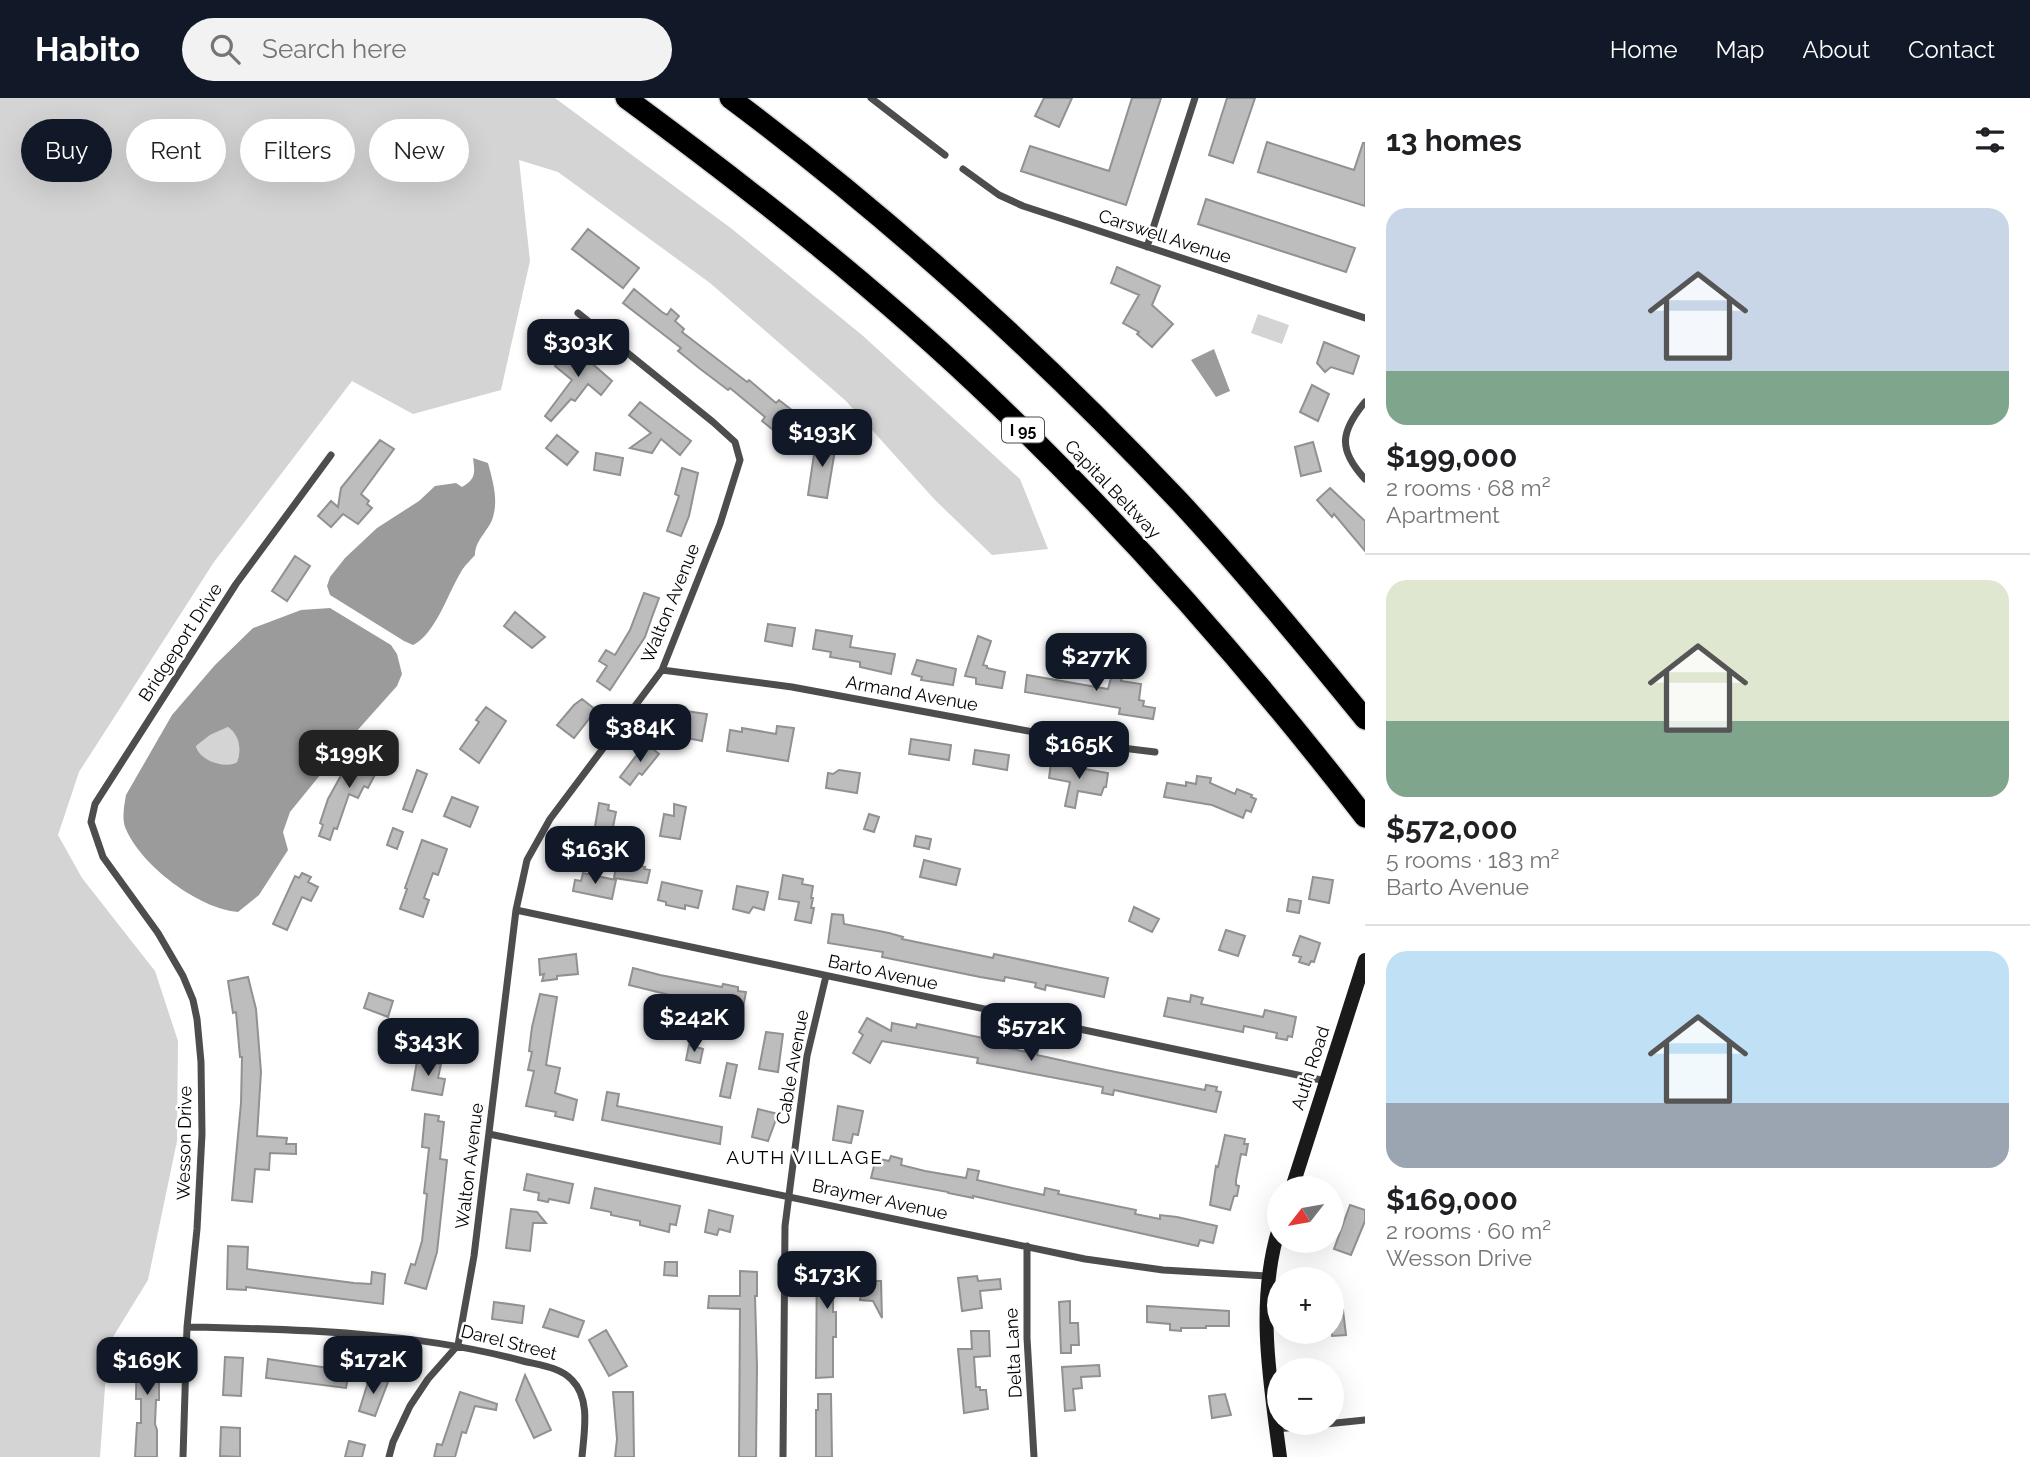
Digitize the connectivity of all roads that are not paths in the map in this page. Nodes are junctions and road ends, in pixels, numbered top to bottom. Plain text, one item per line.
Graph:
1 (626, 98) edge
2 (730, 98) edge
3 (871, 98) edge
4 (1195, 98) edge
5 (944, 155) dead end
6 (963, 169) dead end
7 (1147, 247) junction
8 (578, 313) dead end
9 (1365, 318) edge
10 (1365, 401) edge
11 (331, 455) dead end
12 (1365, 479) edge
13 (662, 670) junction
14 (1365, 719) edge
15 (1155, 752) dead end
16 (1365, 817) edge
17 (103, 857) joint
18 (516, 910) junction
19 (1365, 960) edge
20 (826, 976) junction
21 (1326, 1081) junction
22 (489, 1133) junction
23 (1296, 1176) edge
24 (789, 1196) junction
25 (1027, 1246) junction
26 (1267, 1276) edge
27 (1267, 1302) edge
28 (187, 1327) junction
29 (1267, 1344) edge
30 (458, 1345) junction
31 (1365, 1420) edge
32 (1344, 1422) edge
33 (1277, 1435) edge
34 (183, 1457) edge
35 (389, 1457) edge
36 (582, 1457) edge
37 (783, 1457) edge
38 (1034, 1457) edge
39 (1279, 1457) edge

1 - 16 highway, Capital Beltway / I 95
2 - 14 highway
3 - 5 street
4 - 7 street
6 - 7 street, Carswell Avenue
7 - 9 street, Carswell Avenue
8 - 13 street, Walton Avenue
10 - 12 street
11 - 17 street, Bridgeport Drive
13 - 15 street, Armand Avenue
13 - 18 street, Walton Avenue
17 - 28 street, Wesson Drive
18 - 20 street, Barto Avenue
18 - 22 street, Walton Avenue
19 - 21 main road, Auth Road
20 - 21 street, Barto Avenue
20 - 24 street, Cable Avenue
21 - 23 main road, Auth Road
22 - 24 street, Braymer Avenue
22 - 30 street, Walton Avenue
24 - 25 street, Braymer Avenue
24 - 37 street, Cable Avenue
25 - 26 street, Braymer Avenue
25 - 38 street, Delta Lane
27 - 29 main road
28 - 30 street, Darel Street
28 - 34 street, Wesson Drive
30 - 35 street
30 - 36 street, Darel Street
31 - 32 street
33 - 39 main road

